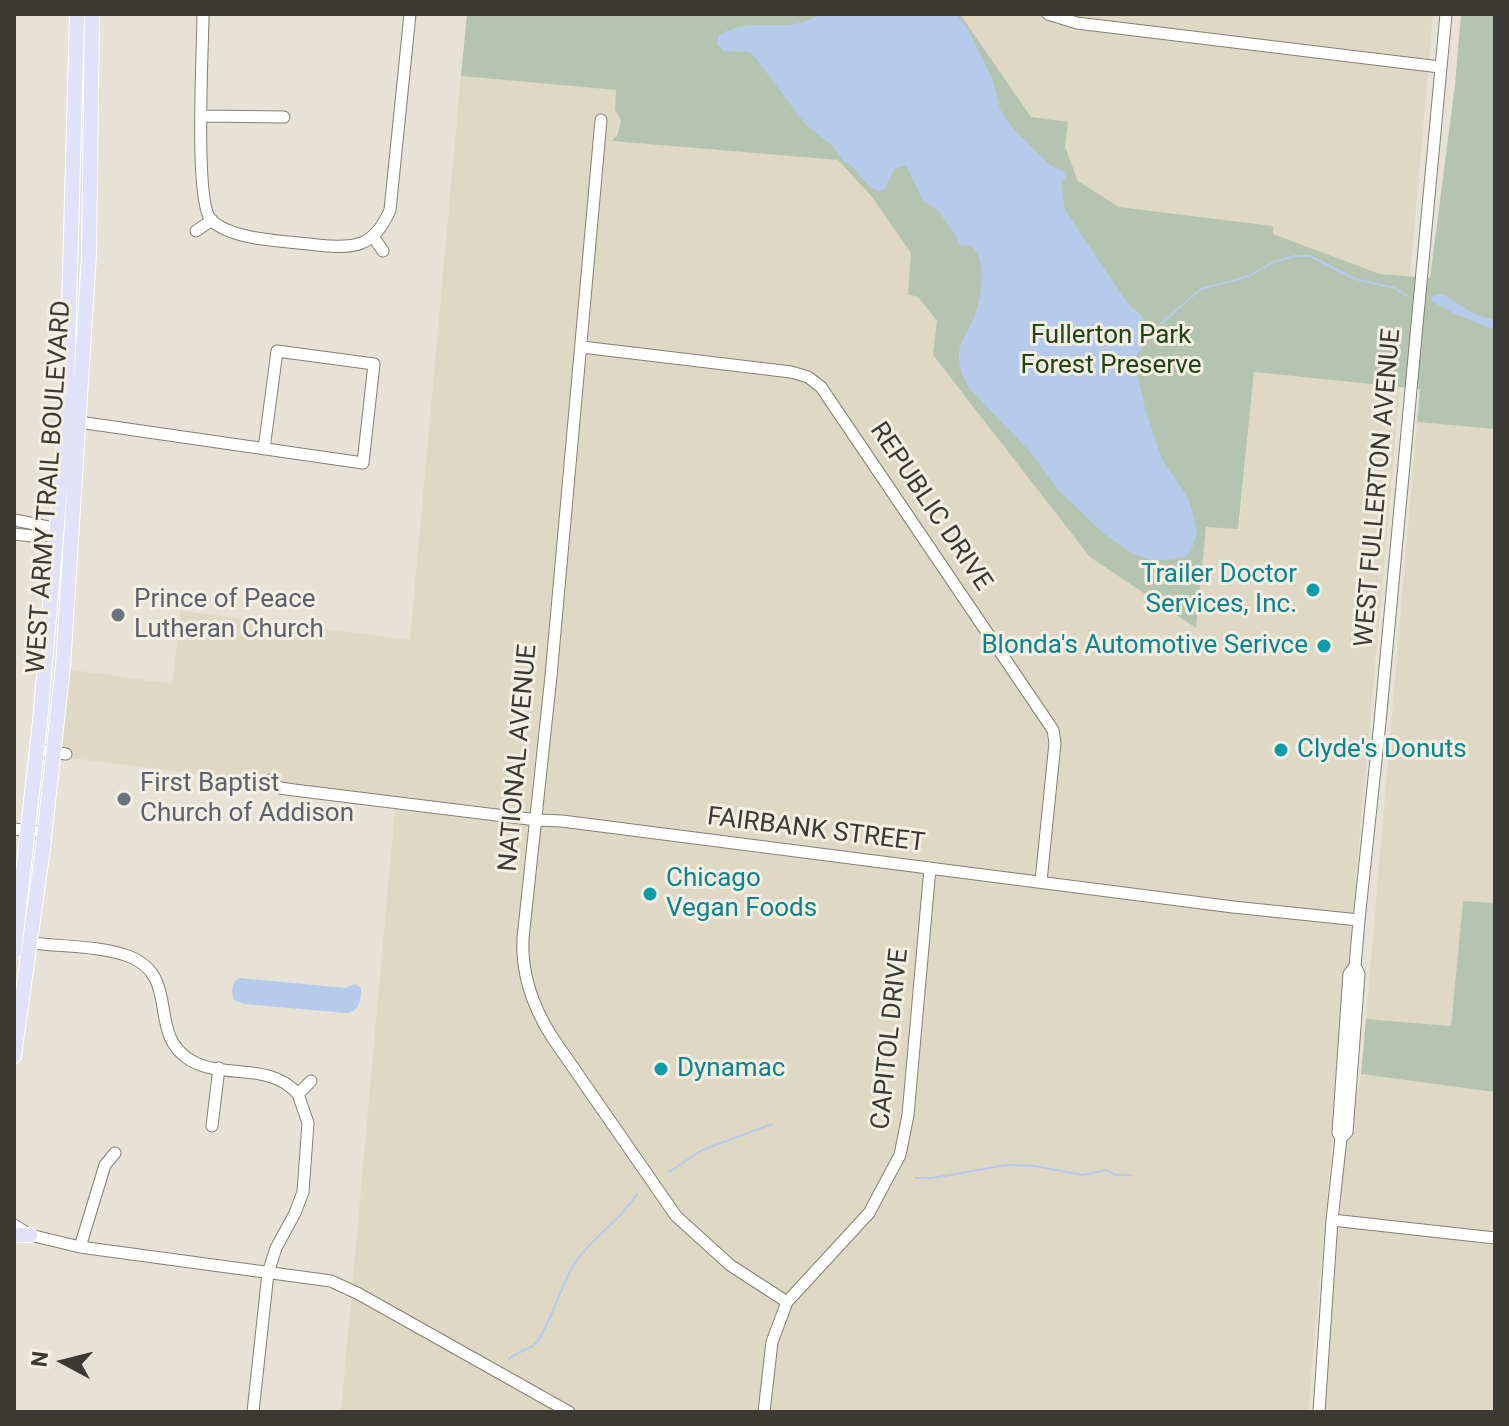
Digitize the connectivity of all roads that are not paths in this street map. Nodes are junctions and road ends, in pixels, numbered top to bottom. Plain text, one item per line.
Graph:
1 (77, 14) edge
2 (92, 14) edge
3 (203, 14) edge
4 (410, 14) edge
5 (1048, 14) edge
6 (1446, 14) edge
7 (1440, 67) junction
8 (202, 116) junction
9 (284, 117) dead end
10 (601, 120) dead end
11 (212, 220) junction
12 (196, 231) dead end
13 (374, 238) junction
14 (383, 251) dead end
15 (72, 254) junction
16 (89, 255) junction
17 (582, 347) junction
18 (72, 421) junction
19 (264, 449) junction
20 (14, 520) edge
21 (65, 530) junction
22 (14, 534) edge
23 (47, 647) junction
24 (64, 649) junction
25 (44, 682) junction
26 (61, 683) junction
27 (38, 750) junction
28 (60, 753) junction
29 (270, 780) dead end
30 (537, 820) junction
31 (29, 831) edge
32 (930, 868) junction
33 (1041, 881) junction
34 (1359, 920) junction
35 (31, 943) junction
36 (15, 946) edge
37 (14, 1053) edge
38 (219, 1068) junction
39 (311, 1081) dead end
40 (298, 1094) junction
41 (212, 1126) dead end
42 (115, 1153) dead end
43 (1332, 1220) junction
44 (14, 1225) edge
45 (14, 1235) edge
46 (30, 1235) junction
47 (1495, 1238) edge
48 (80, 1247) junction
49 (263, 1272) junction
50 (787, 1302) junction
51 (253, 1412) edge
52 (569, 1412) edge
53 (764, 1412) edge
54 (1319, 1412) edge

1 - 15 main road, WEST ARMY TRAIL BOULEVARD
2 - 16 main road, WEST ARMY TRAIL BOULEVARD
3 - 8 street
4 - 13 street
5 - 7 street
6 - 7 street, WEST FULLERTON AVENUE
7 - 34 street, WEST FULLERTON AVENUE
8 - 9 street
8 - 11 street
10 - 17 street, NATIONAL AVENUE
11 - 12 street
11 - 13 street
13 - 14 street
15 - 16 main road
15 - 18 main road, WEST ARMY TRAIL BOULEVARD
16 - 18 main road, WEST ARMY TRAIL BOULEVARD
17 - 30 street, NATIONAL AVENUE
17 - 33 street, REPUBLIC DRIVE
18 - 19 street
18 - 21 main road, WEST ARMY TRAIL BOULEVARD
19 - 19 street
20 - 21 street
21 - 22 street
21 - 23 main road, WEST ARMY TRAIL BOULEVARD
21 - 24 main road, WEST ARMY TRAIL BOULEVARD
23 - 24 main road
23 - 25 main road, WEST ARMY TRAIL BOULEVARD
24 - 26 main road, WEST ARMY TRAIL BOULEVARD
25 - 26 main road
25 - 27 main road, WEST ARMY TRAIL BOULEVARD
26 - 28 main road, WEST ARMY TRAIL BOULEVARD
27 - 28 street
27 - 31 main road, WEST ARMY TRAIL BOULEVARD
28 - 31 main road, WEST ARMY TRAIL BOULEVARD
29 - 30 street, FAIRBANK STREET
30 - 32 street, FAIRBANK STREET
30 - 50 street, NATIONAL AVENUE
31 - 35 main road, WEST ARMY TRAIL BOULEVARD
31 - 36 main road, WEST ARMY TRAIL BOULEVARD
32 - 33 street, FAIRBANK STREET
32 - 50 street, CAPITOL DRIVE
33 - 34 street, FAIRBANK STREET
34 - 43 street, WEST FULLERTON AVENUE
35 - 36 street
35 - 37 main road, WEST ARMY TRAIL BOULEVARD
35 - 38 street
38 - 40 street
38 - 41 street
39 - 40 street
40 - 49 street
42 - 48 street
43 - 47 street
43 - 54 street, WEST FULLERTON AVENUE
44 - 46 street
45 - 46 main road
46 - 48 street
48 - 49 street
49 - 51 street
49 - 52 street
50 - 53 street, CAPITOL DRIVE

